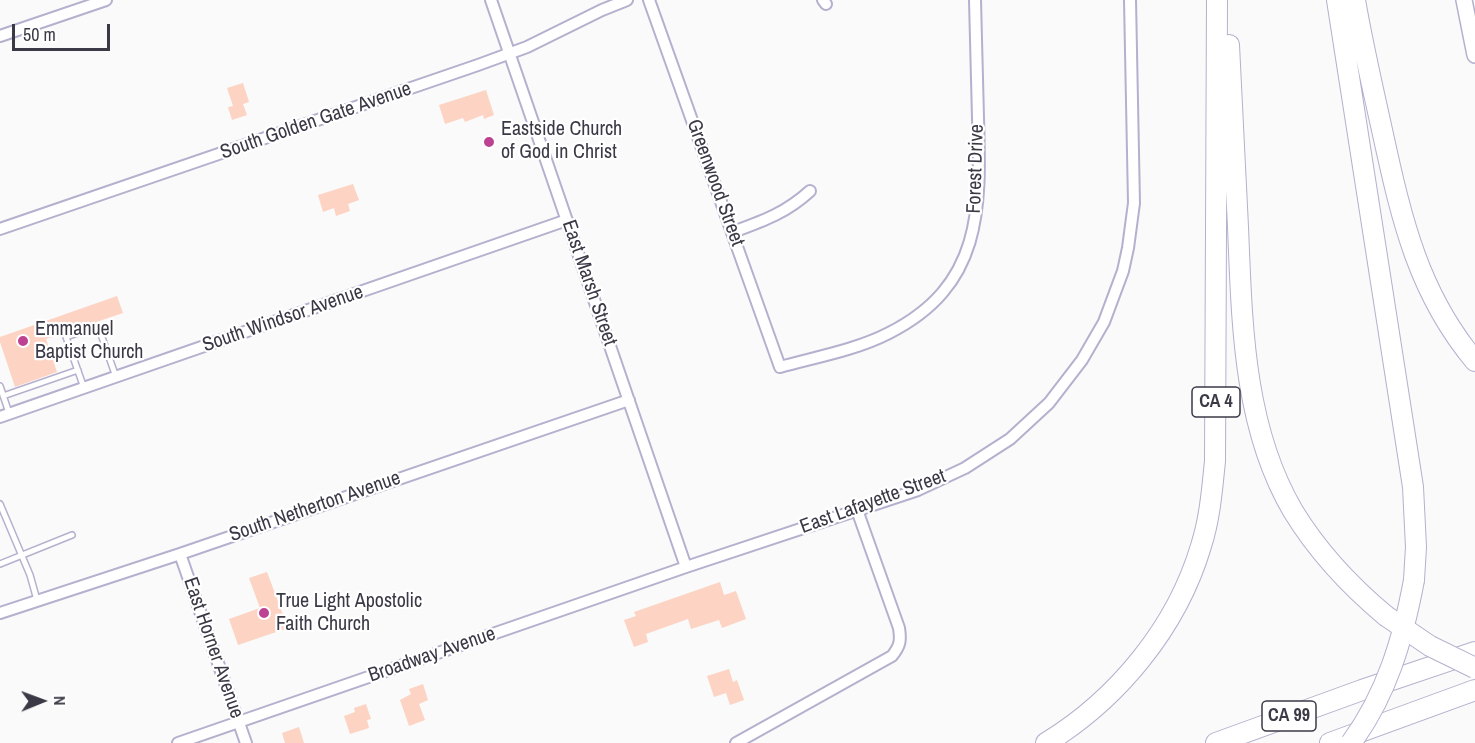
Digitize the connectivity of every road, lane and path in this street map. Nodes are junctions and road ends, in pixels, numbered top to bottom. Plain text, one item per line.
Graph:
1 (106, 0) edge
2 (491, 0) edge
3 (627, 0) edge
4 (649, 0) edge
5 (975, 0) edge
6 (1130, 0) edge
7 (1217, 0) edge
8 (1227, 0) edge
9 (1337, 0) edge
10 (1355, 0) edge
11 (1464, 0) edge
12 (0, 36) edge
13 (510, 53) junction
14 (1475, 55) edge
15 (810, 191) dead end
16 (567, 220) junction
17 (0, 229) edge
18 (733, 232) junction
19 (1475, 361) edge
20 (780, 367) joint
21 (78, 370) junction
22 (116, 377) junction
23 (0, 386) edge
24 (84, 388) junction
25 (3, 396) junction
26 (629, 400) junction
27 (4, 416) edge
28 (0, 504) edge
29 (856, 510) junction
30 (72, 535) dead end
31 (180, 554) junction
32 (22, 556) junction
33 (0, 564) edge
34 (686, 567) junction
35 (37, 600) junction
36 (0, 613) edge
37 (1475, 652) edge
38 (1475, 668) edge
39 (1475, 690) edge
40 (239, 722) junction
41 (178, 743) edge
42 (246, 743) edge
43 (736, 743) edge
44 (1046, 743) edge
45 (1216, 743) edge
46 (1330, 743) edge
47 (1351, 743) edge

1 - 12 street
2 - 13 street, East Marsh Street
3 - 13 street, South Golden Gate Avenue
4 - 18 street, Greenwood Street
5 - 20 street, Forest Drive
6 - 29 street, East Lafayette Street
7 - 44 highway, CA 4
8 - 38 highway, bridge
9 - 47 highway, bridge
10 - 19 highway
11 - 14 street
13 - 16 street, East Marsh Street
13 - 17 street, South Golden Gate Avenue
15 - 18 street
16 - 22 street, South Windsor Avenue
16 - 26 street, East Marsh Street
18 - 20 street, Greenwood Street
21 - 22 lane
21 - 24 lane
21 - 25 lane
22 - 24 street, South Windsor Avenue
23 - 25 lane
24 - 27 street, South Windsor Avenue
25 - 27 lane
26 - 31 street, South Netherton Avenue
26 - 34 street, East Marsh Street
28 - 32 lane
29 - 34 street, East Lafayette Street
29 - 43 street
30 - 32 lane
31 - 35 street, South Netherton Avenue
31 - 40 street, East Horner Avenue
32 - 33 lane
32 - 35 lane
34 - 40 street, Broadway Avenue
35 - 36 street, South Netherton Avenue
37 - 45 highway, CA 99
39 - 46 highway, CA 99
40 - 41 street, Broadway Avenue
40 - 42 street, East Horner Avenue

